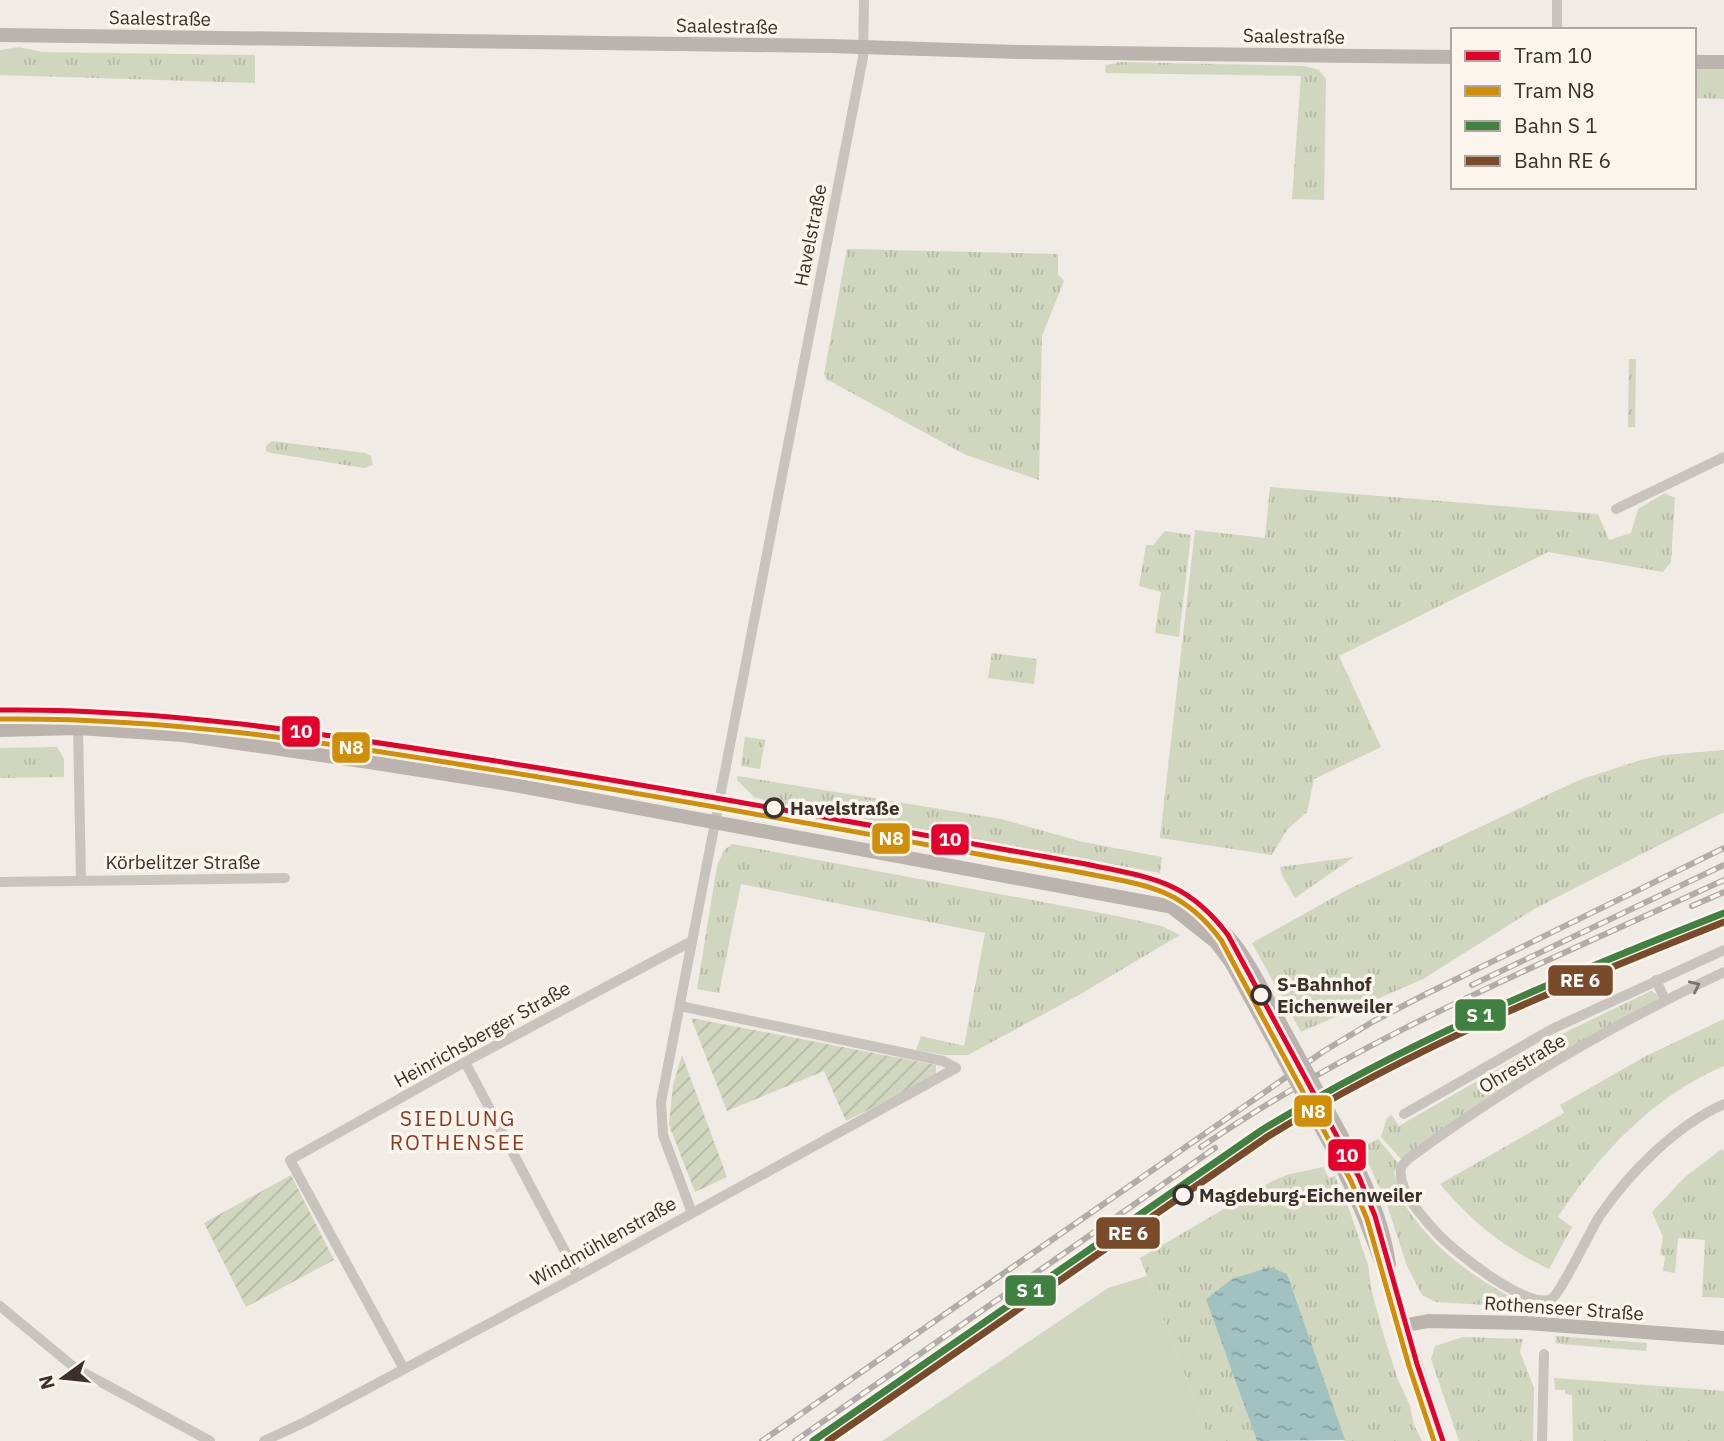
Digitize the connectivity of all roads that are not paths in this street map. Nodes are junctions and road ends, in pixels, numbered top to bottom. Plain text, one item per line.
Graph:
1 (864, 0) edge
2 (1558, 0) edge
3 (1557, 28) edge
4 (0, 35) edge
5 (864, 48) junction
6 (1451, 57) edge
7 (1696, 62) edge
8 (1724, 62) edge
9 (1724, 457) edge
10 (1616, 509) dead end
11 (78, 727) junction
12 (0, 730) edge
13 (716, 822) junction
14 (285, 878) dead end
15 (81, 880) junction
16 (0, 882) edge
17 (692, 941) junction
18 (1724, 950) edge
19 (1724, 972) edge
20 (1656, 980) junction
21 (1665, 1000) junction
22 (680, 1006) junction
23 (465, 1062) junction
24 (1724, 1104) edge
25 (1404, 1114) dead end
26 (1402, 1165) joint
27 (692, 1213) junction
28 (578, 1276) junction
29 (0, 1306) edge
30 (1402, 1326) junction
31 (1724, 1338) edge
32 (1544, 1354) dead end
33 (404, 1368) junction
34 (210, 1441) edge
35 (264, 1441) edge
36 (1441, 1441) edge
37 (1542, 1441) edge

1 - 5 street, Havelstraße
2 - 3 street
4 - 5 main road, Saalestraße
5 - 6 main road, Saalestraße
5 - 13 street, Havelstraße
7 - 8 main road
9 - 10 street
11 - 12 main road
11 - 13 main road
11 - 15 street, Körbelitzer Straße
13 - 17 street, Havelstraße
13 - 30 main road, bridge
14 - 15 street, Körbelitzer Straße
15 - 16 street, Körbelitzer Straße
17 - 22 street, Havelstraße
17 - 23 street, Heinrichsberger Straße
18 - 20 street, Ohrestraße
21 -> 19 street, Ohrestraße
20 - 21 street
20 - 25 street, Ohrestraße
21 - 26 street, Ohrestraße
22 - 27 street, Havelstraße
22 - 27 street, Windmühlenstraße
23 - 28 street
23 - 33 street, Heinrichsberger Straße
24 - 26 street, Rothenseer Straße
27 - 28 street, Windmühlenstraße
28 - 33 street, Windmühlenstraße
29 - 34 street
30 - 31 main road, Rothenseer Straße
30 - 36 main road
32 - 37 street
33 - 35 street, Windmühlenstraße

